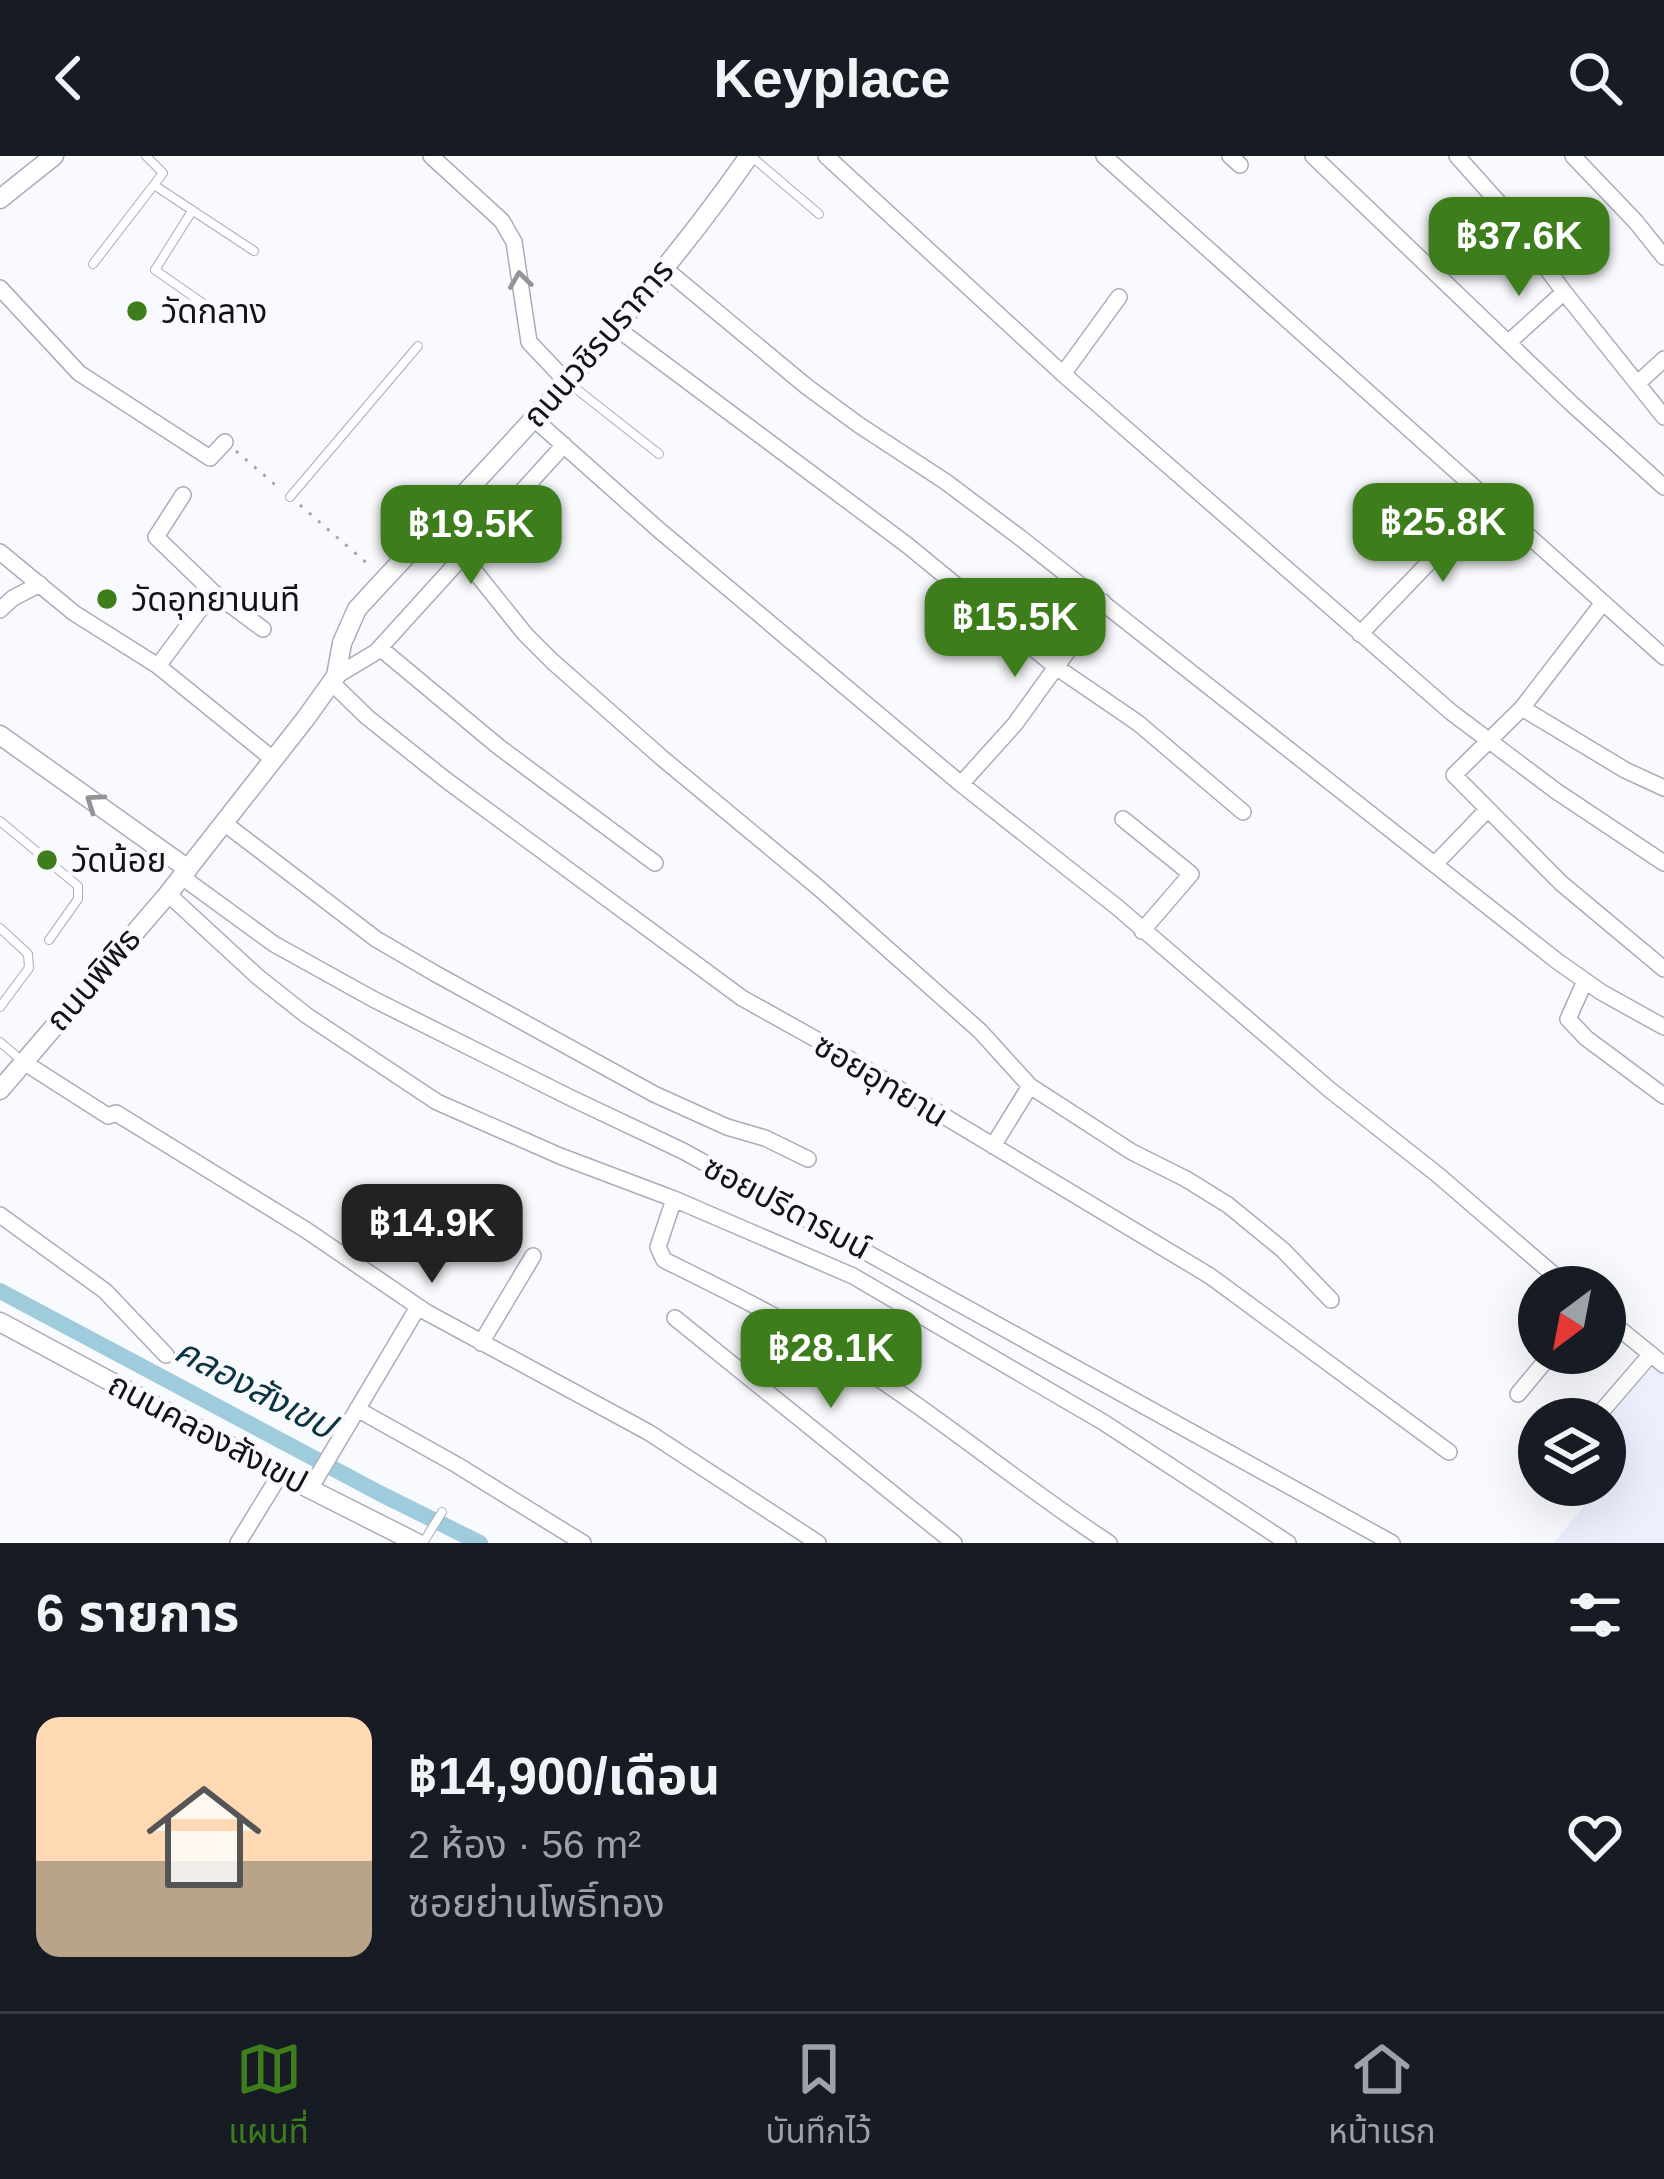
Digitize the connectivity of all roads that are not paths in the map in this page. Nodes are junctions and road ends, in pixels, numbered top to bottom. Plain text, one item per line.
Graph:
1 (54, 156) edge
2 (146, 156) edge
3 (430, 156) edge
4 (750, 156) edge
5 (826, 156) edge
6 (1104, 156) edge
7 (1313, 156) edge
8 (1457, 156) edge
9 (1573, 156) edge
10 (154, 185) junction
11 (0, 200) edge
12 (192, 211) junction
13 (820, 214) dead end
14 (254, 251) dead end
15 (1664, 257) edge
16 (93, 264) dead end
17 (664, 268) junction
18 (0, 287) edge
19 (1564, 292) junction
20 (1119, 298) dead end
21 (217, 313) dead end
22 (615, 327) junction
23 (1508, 343) junction
24 (418, 346) dead end
25 (1664, 359) edge
26 (1063, 374) junction
27 (566, 381) junction
28 (1638, 382) junction
29 (1664, 417) edge
30 (533, 418) junction
31 (225, 442) road end
32 (564, 445) junction
33 (659, 454) dead end
34 (1664, 487) edge
35 (183, 495) dead end
36 (290, 497) road end
37 (1490, 500) junction
38 (445, 513) junction
39 (478, 542) junction
40 (0, 552) edge
41 (464, 558) junction
42 (40, 584) junction
43 (213, 592) junction
44 (1103, 602) junction
45 (1602, 604) junction
46 (0, 610) edge
47 (263, 629) dead end
48 (1360, 634) junction
49 (380, 648) junction
50 (1664, 657) edge
51 (158, 666) junction
52 (1056, 667) junction
53 (333, 679) junction
54 (1522, 708) junction
55 (0, 735) edge
56 (1487, 742) junction
57 (274, 760) junction
58 (961, 784) junction
59 (1664, 788) edge
60 (1488, 809) junction
61 (1243, 812) dead end
62 (1124, 819) dead end
63 (0, 821) edge
64 (224, 823) junction
65 (655, 862) dead end
66 (1664, 863) edge
67 (1436, 864) junction
68 (185, 873) junction
69 (168, 894) junction
70 (0, 928) edge
71 (1142, 931) junction
72 (49, 940) dead end
73 (1664, 969) edge
74 (1585, 981) junction
75 (0, 1007) edge
76 (1664, 1027) edge
77 (0, 1042) edge
78 (22, 1061) junction
79 (1030, 1086) junction
80 (0, 1090) edge
81 (1664, 1096) edge
82 (993, 1146) junction
83 (808, 1159) dead end
84 (674, 1198) junction
85 (0, 1215) edge
86 (533, 1256) dead end
87 (1544, 1266) edge
88 (1331, 1300) dead end
89 (418, 1307) junction
90 (675, 1318) dead end
91 (0, 1322) edge
92 (1626, 1334) edge
93 (481, 1343) junction
94 (166, 1355) dead end
95 (1658, 1359) edge
96 (1535, 1374) edge
97 (1518, 1394) dead end
98 (1617, 1398) edge
99 (357, 1408) junction
100 (1449, 1453) dead end
101 (281, 1473) junction
102 (310, 1489) junction
103 (442, 1512) dead end
104 (238, 1543) edge
105 (420, 1543) edge
106 (583, 1543) edge
107 (818, 1543) edge
108 (955, 1543) edge
109 (1108, 1543) edge
110 (1288, 1543) edge
111 (1391, 1543) edge

1 - 11 street
2 - 10 lane
27 -> 3 street
4 - 13 lane
4 - 17 street, ถนนวชิรปราการ
5 - 26 street
6 - 37 street
7 - 23 street
8 - 19 street
9 - 15 street
10 - 12 lane
10 - 16 lane
12 - 14 lane
12 - 21 lane
17 - 22 street, ถนนวชิรปราการ
17 - 44 street
18 - 31 street
19 - 23 street
19 - 28 street
20 - 26 street
22 - 27 street, ถนนวชิรปราการ
22 - 52 street
23 - 34 street
24 - 36 lane
25 - 28 street
26 - 48 street
27 - 30 street, ถนนวชิรปราการ
27 - 33 lane
28 - 29 street
30 - 32 street
30 - 38 street, ถนนวชิรปราการ
32 - 39 street
32 - 58 street
35 - 43 street
37 - 45 street
37 - 48 street
38 - 39 street
38 - 53 street, ถนนวชิรปราการ
39 - 41 street
40 - 42 street
41 - 49 street
41 - 79 street
42 - 46 street
42 - 51 street
43 - 47 street
43 - 51 street
44 - 52 street
44 - 67 street
45 - 50 street
45 - 54 street
48 - 56 street
49 - 53 street
49 - 65 street
51 - 57 street
52 - 58 street
52 - 61 street
53 - 57 street, ถนนวชิรปราการ
53 - 82 street, ซอยอุทยาน
54 - 56 street
54 - 59 street
68 -> 55 street
56 - 60 street
56 - 66 street
57 - 64 street, ถนนวชิรปราการ
58 - 71 street
60 - 67 street
60 - 73 street
62 - 71 street
63 - 72 lane
64 - 68 street, ถนนวชิรปราการ
64 - 83 street
67 - 74 street
68 - 69 street, ถนนพิพิธ
68 - 111 street, ซอยปรีดารมน์
69 - 78 street, ถนนพิพิธ
69 - 84 street
70 - 75 lane
71 - 87 street
74 - 76 street
74 - 81 street
77 - 78 lane
78 - 80 street, ถนนพิพิธ
78 - 89 street
79 - 82 street
79 - 88 street
82 - 100 street, ซอยอุทยาน
84 - 109 street
84 - 110 street
85 - 94 street
86 - 93 street
89 - 93 street
89 - 99 street
90 - 108 street
91 - 101 street, ถนนคลองสังเขป
92 - 95 street
93 - 107 street
95 - 98 street
96 - 97 street
99 - 102 street
99 - 106 street
101 - 102 street, ถนนคลองสังเขป
101 - 104 street
102 - 105 street, ถนนคลองสังเขป
103 - 105 lane

